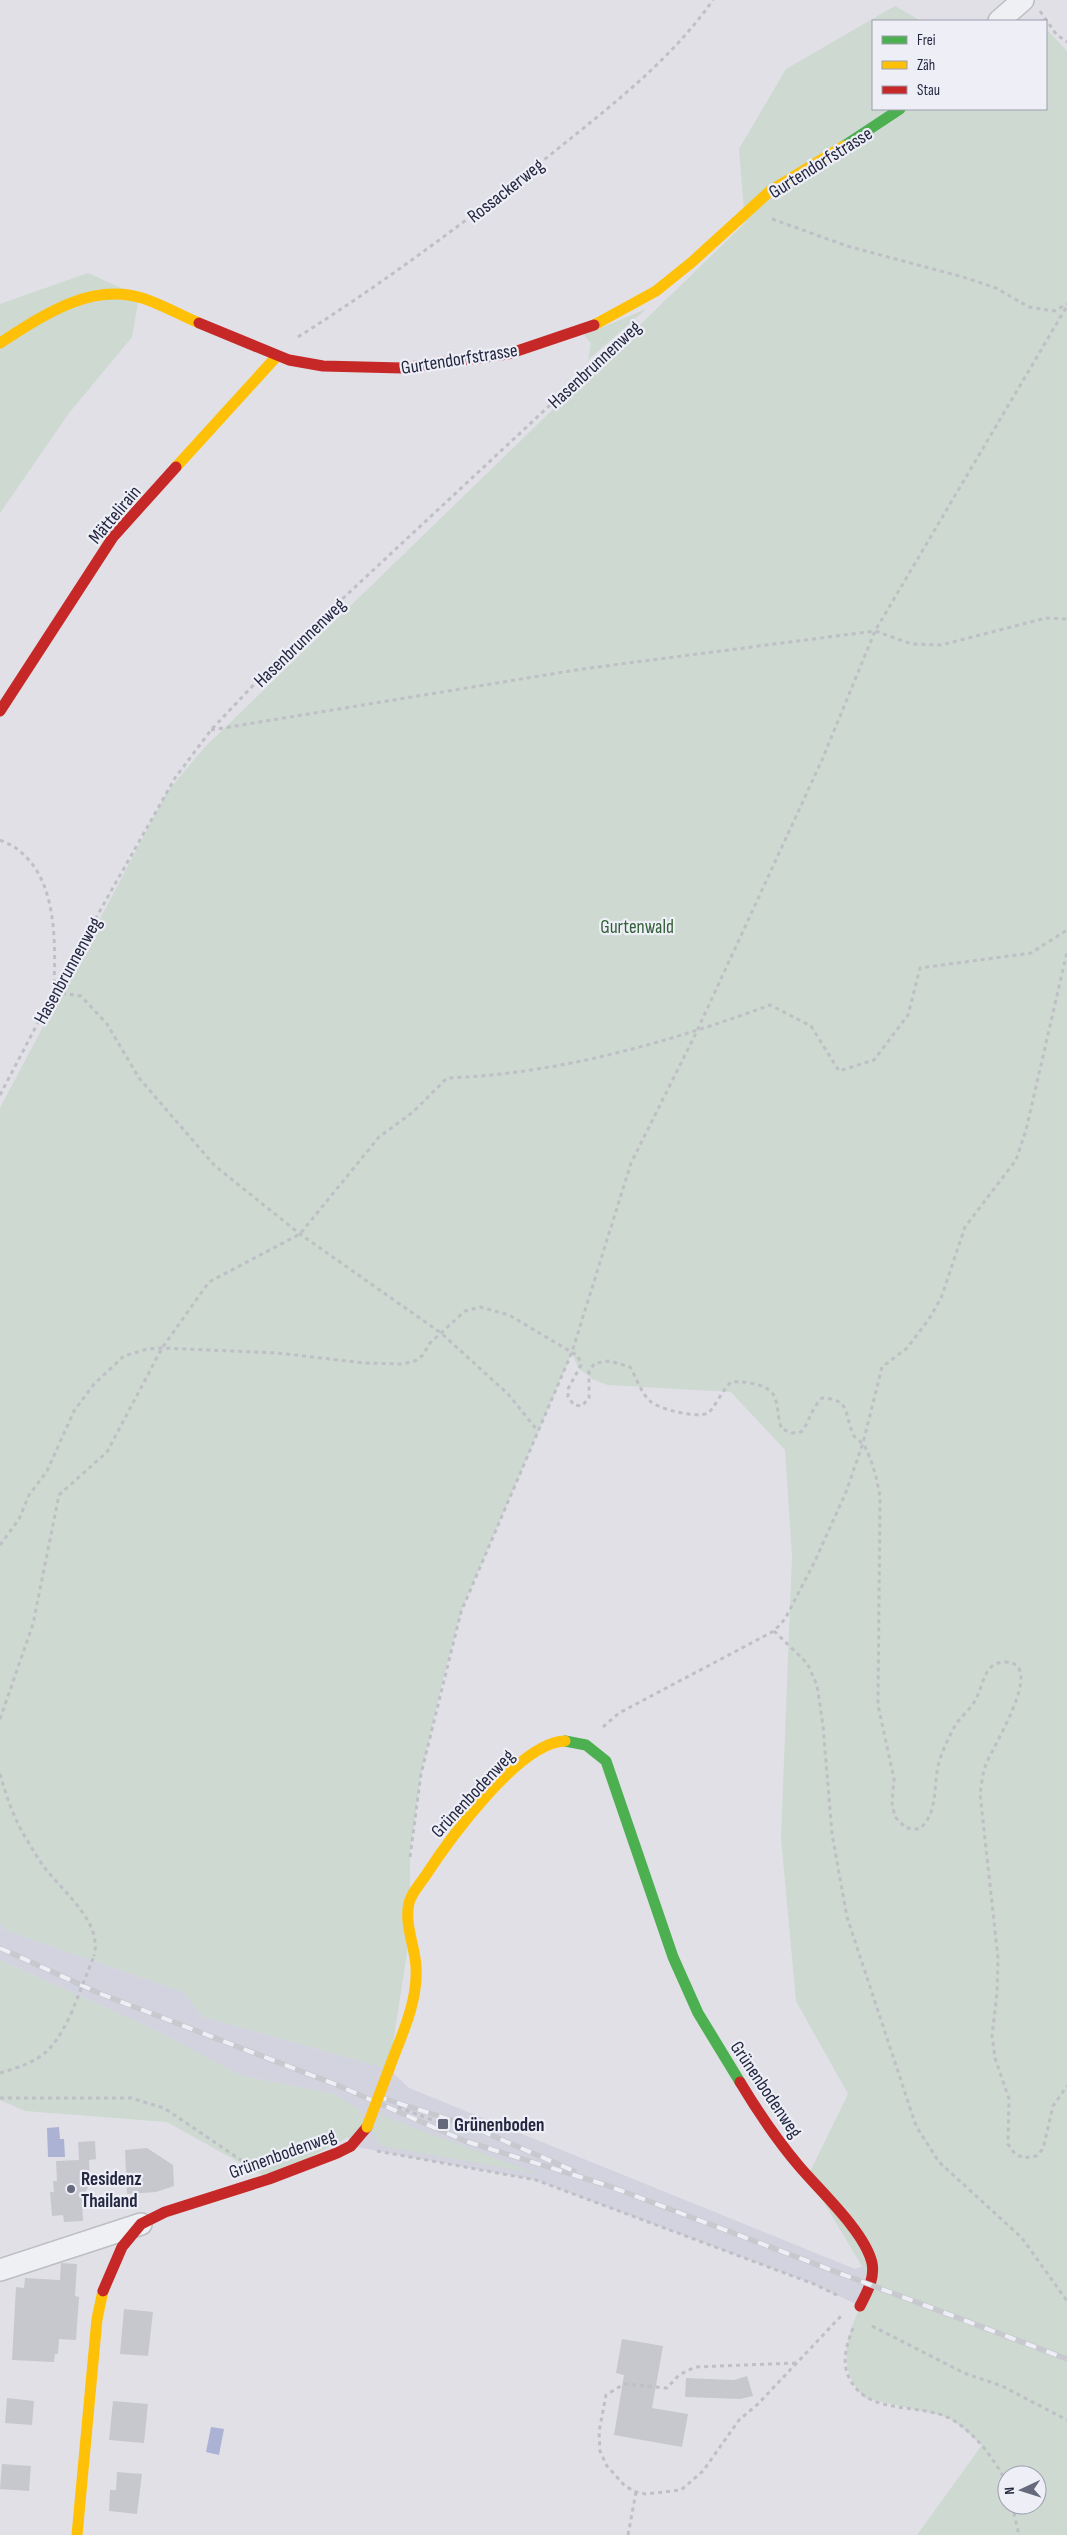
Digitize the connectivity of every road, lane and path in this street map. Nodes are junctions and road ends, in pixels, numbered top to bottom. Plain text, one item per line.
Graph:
1 (713, 0) edge
2 (1031, 4) edge
3 (1001, 20) edge
4 (1046, 20) edge
5 (1047, 22) edge
6 (1067, 42) edge
7 (899, 110) edge
8 (747, 211) junction
9 (1067, 305) edge
10 (629, 332) dead end
11 (0, 343) edge
12 (277, 356) junction
13 (1067, 619) edge
14 (874, 631) junction
15 (0, 711) edge
16 (211, 730) junction
17 (0, 840) edge
18 (1067, 930) edge
19 (1067, 952) edge
20 (54, 992) junction
21 (696, 1033) junction
22 (0, 1095) edge
23 (300, 1234) junction
24 (441, 1333) junction
25 (162, 1348) junction
26 (572, 1352) junction
27 (538, 1432) junction
28 (863, 1444) junction
29 (0, 1545) edge
30 (774, 1631) junction
31 (0, 1719) edge
32 (584, 1742) junction
33 (0, 1774) edge
34 (410, 1864) dead end
35 (0, 2073) edge
36 (1067, 2086) edge
37 (0, 2098) edge
38 (377, 2099) junction
39 (443, 2124) dead end
40 (351, 2146) junction
41 (269, 2179) junction
42 (141, 2224) junction
43 (0, 2270) edge
44 (814, 2284) dead end
45 (1067, 2302) edge
46 (858, 2312) junction
47 (796, 2363) junction
48 (1067, 2420) edge
49 (997, 2465) edge
50 (636, 2492) junction
51 (1014, 2515) edge
52 (77, 2535) edge
53 (628, 2535) edge
54 (1019, 2535) edge

1 - 12 path, Rossackerweg
2 - 3 street
2 - 4 path
5 - 6 path
7 - 8 street, Gurtendorfstrasse
8 - 9 path
8 - 12 street, Gurtendorfstrasse
9 - 14 path
10 - 16 path, Hasenbrunnenweg
11 - 12 street, Gurtendorfstrasse
12 - 15 street, Mättelirain
13 - 14 path
14 - 16 path
14 - 21 path
16 - 20 path, Hasenbrunnenweg
17 - 20 path
18 - 21 path
19 - 28 path
20 - 22 path, Hasenbrunnenweg
20 - 23 path
21 - 23 path
21 - 26 path
23 - 24 path
23 - 25 path
24 - 25 path
24 - 26 path
24 - 27 path
25 - 29 path
25 - 31 path
26 - 27 path
26 - 28 path
27 - 34 path
28 - 30 path
28 - 36 path
30 - 32 path
30 - 45 path
32 - 38 street, Grünenbodenweg, bridge
32 - 46 street, Grünenbodenweg
33 - 35 path, bridge
37 - 41 path
38 - 39 path
38 - 40 street, Grünenbodenweg, bridge
40 - 41 street, Grünenbodenweg
40 - 44 path
41 - 42 street, Grünenbodenweg
42 - 43 street
42 - 52 street, Grünenbodenweg
46 - 47 path
46 - 48 path
46 - 49 path
47 - 50 path
47 - 50 path
50 - 53 path
51 - 54 path

